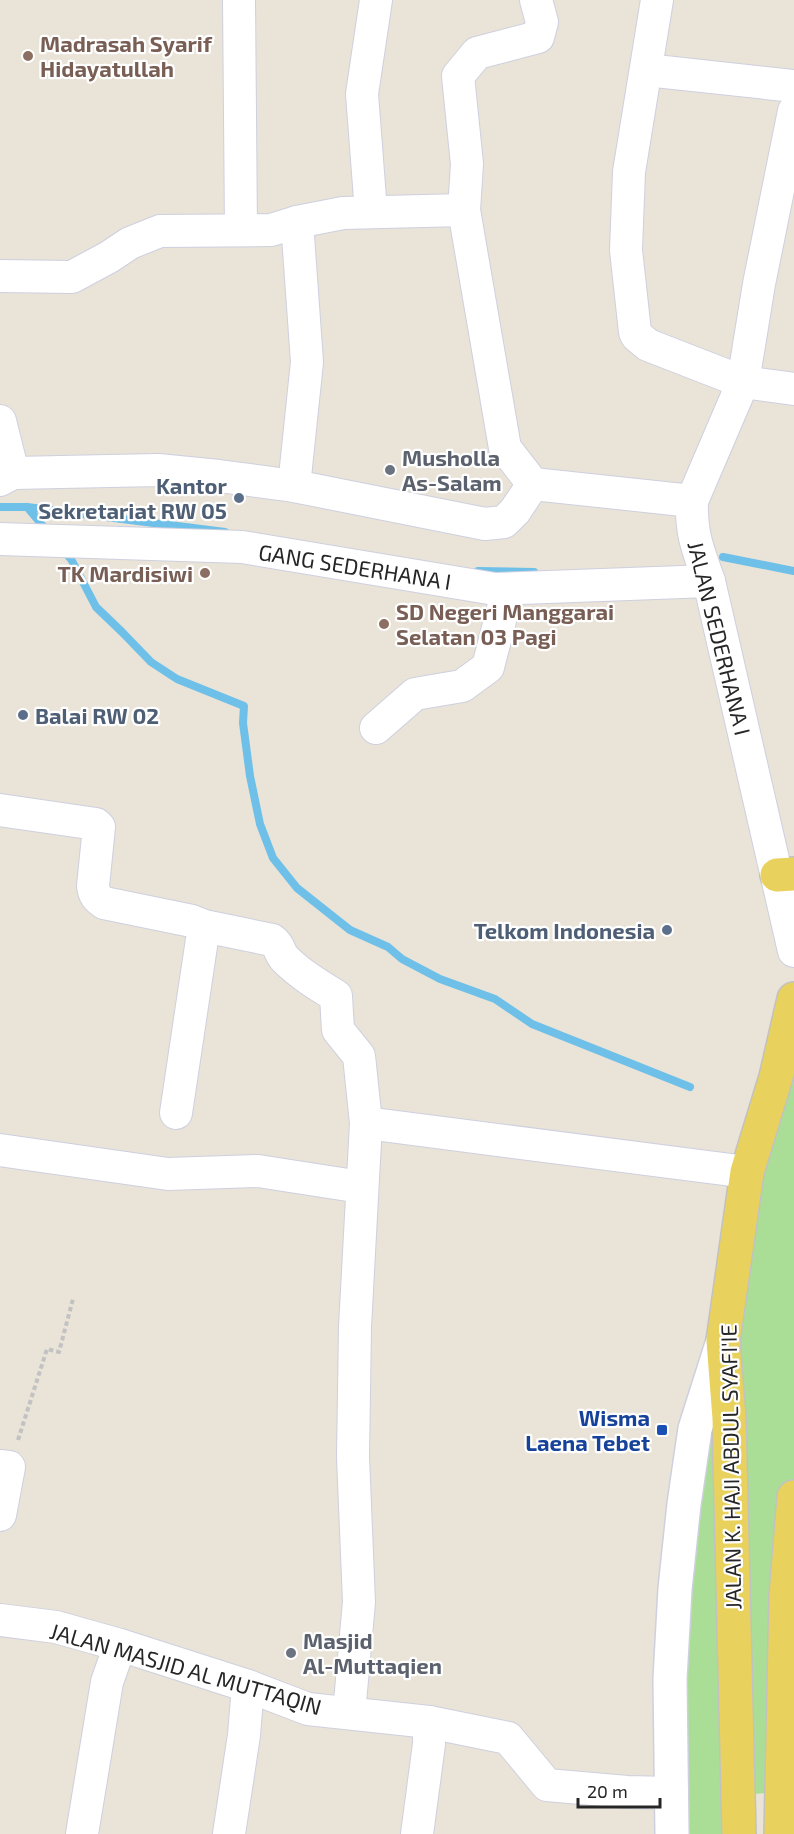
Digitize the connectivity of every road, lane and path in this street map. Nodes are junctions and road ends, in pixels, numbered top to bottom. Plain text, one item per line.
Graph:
1 (239, 0) edge
2 (376, 0) edge
3 (536, 0) edge
4 (657, 0) edge
5 (646, 70) junction
6 (794, 86) edge
7 (794, 111) edge
8 (464, 210) junction
9 (370, 212) junction
10 (297, 222) junction
11 (240, 230) junction
12 (0, 276) edge
13 (743, 382) junction
14 (794, 390) edge
15 (0, 421) edge
16 (6, 476) edge
17 (533, 484) junction
18 (294, 486) junction
19 (692, 501) junction
20 (0, 538) edge
21 (703, 565) junction
22 (508, 589) junction
23 (376, 728) dead end
24 (0, 810) edge
25 (785, 875) edge
26 (204, 926) junction
27 (794, 951) edge
28 (794, 999) edge
29 (176, 1113) dead end
30 (366, 1123) junction
31 (0, 1150) edge
32 (747, 1172) junction
33 (361, 1187) junction
34 (73, 1299) dead end
35 (723, 1341) junction
36 (5, 1466) edge
37 (794, 1497) edge
38 (0, 1515) edge
39 (0, 1620) edge
40 (120, 1645) junction
41 (248, 1686) junction
42 (349, 1713) junction
43 (429, 1722) junction
44 (672, 1793) junction
45 (82, 1834) edge
46 (229, 1834) edge
47 (417, 1834) edge
48 (672, 1834) edge
49 (739, 1834) edge
50 (781, 1834) edge

1 - 11 street
2 - 9 street
3 - 8 street
4 - 5 street
5 - 6 street
5 - 13 street
7 - 13 street, JALAN SEDERHANA I
8 - 9 street
8 - 17 street
9 - 10 street
10 - 11 street
10 - 18 street
11 - 12 street
13 - 14 street
13 - 19 street, JALAN SEDERHANA I
15 - 16 street
16 - 18 street
17 - 18 street
17 - 19 street
19 - 21 street, JALAN SEDERHANA I
20 - 22 street, GANG SEDERHANA I
21 - 22 street, GANG SEDERHANA I
21 - 25 street, JALAN SEDERHANA I
22 - 23 street
24 - 26 street
25 - 27 street, JALAN SEDERHANA I
26 - 29 street
26 - 30 street
28 - 32 main road, JALAN K. HAJI ABDUL SYAFI'IE
30 - 32 street
30 - 33 street
31 - 33 street
32 - 35 main road, JALAN K. HAJI ABDUL SYAFI'IE
33 - 42 street
34 - 36 path
35 - 44 street
35 - 49 main road, JALAN K. HAJI ABDUL SYAFI'IE
36 - 38 street
37 - 50 main road
39 - 40 street, JALAN MASJID AL MUTTAQIN
40 - 41 street, JALAN MASJID AL MUTTAQIN
40 - 45 street
41 - 42 street, JALAN MASJID AL MUTTAQIN
41 - 46 street
42 - 43 street, JALAN MASJID AL MUTTAQIN
43 - 44 street, JALAN MASJID AL MUTTAQIN
43 - 47 street
44 - 48 street

